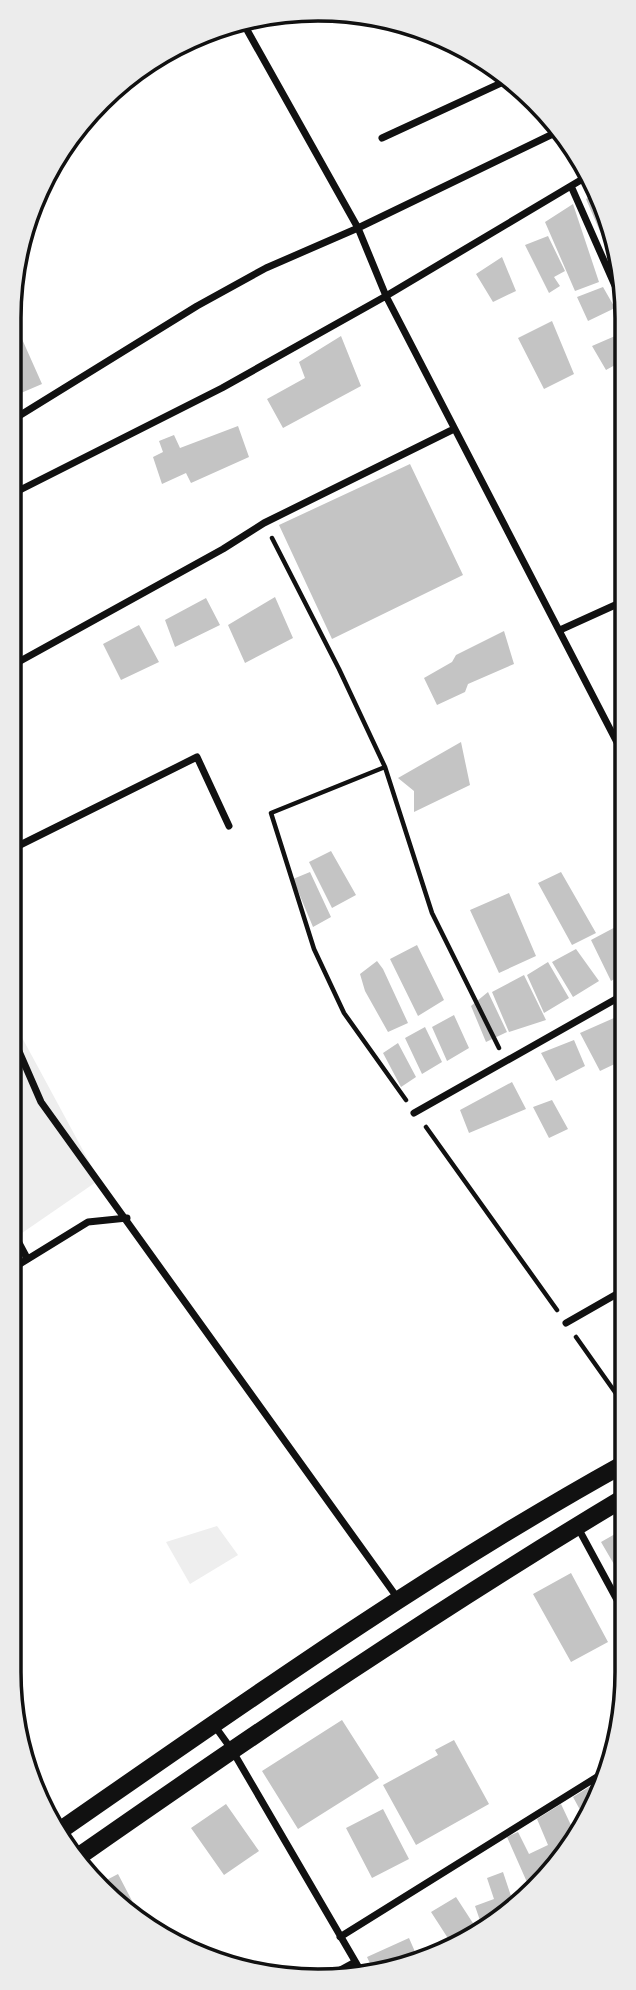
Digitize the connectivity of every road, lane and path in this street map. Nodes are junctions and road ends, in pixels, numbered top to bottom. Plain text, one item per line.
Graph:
1 (247, 30) edge
2 (501, 83) edge
3 (552, 134) edge
4 (382, 138) dead end
5 (580, 180) edge
6 (571, 186) junction
7 (358, 228) junction
8 (612, 279) edge
9 (386, 296) junction
10 (21, 415) edge
11 (454, 429) junction
12 (21, 490) edge
13 (264, 523) junction
14 (615, 605) edge
15 (560, 629) junction
16 (21, 661) edge
17 (615, 736) edge
18 (384, 767) junction
19 (229, 826) dead end
20 (21, 845) edge
21 (615, 999) edge
22 (21, 1054) edge
23 (505, 1061) junction
24 (414, 1113) junction
25 (127, 1218) junction
26 (21, 1247) edge
27 (27, 1258) junction
28 (21, 1262) edge
29 (615, 1295) edge
30 (566, 1323) junction
31 (615, 1392) edge
32 (615, 1469) edge
33 (615, 1503) edge
34 (577, 1526) junction
35 (615, 1598) edge
36 (400, 1601) junction
37 (214, 1724) junction
38 (232, 1750) junction
39 (595, 1778) edge
40 (65, 1827) edge
41 (83, 1854) edge
42 (341, 1937) junction
43 (355, 1962) junction
44 (357, 1966) edge
45 (345, 1967) edge

1 - 7 street
2 - 4 street
3 - 7 street
5 - 6 street
6 - 8 street
6 - 9 street
7 - 9 street
7 - 10 street
9 - 11 street
9 - 12 street
11 - 13 street
11 - 15 street
13 - 16 street
13 - 18 path
14 - 15 street
15 - 17 street
18 - 23 path
18 - 24 path
19 - 20 street
21 - 23 street
22 - 25 street
23 - 24 street
24 - 30 path
25 - 27 street
25 - 36 street
26 - 27 street
27 - 28 street
29 - 30 street
30 - 31 path
32 - 36 main road
33 - 34 main road
34 - 35 street
34 - 38 main road
36 - 37 main road
37 - 38 street
37 - 40 main road
38 - 41 main road
38 - 42 street
39 - 42 street
42 - 43 street
43 - 44 street
43 - 45 street

